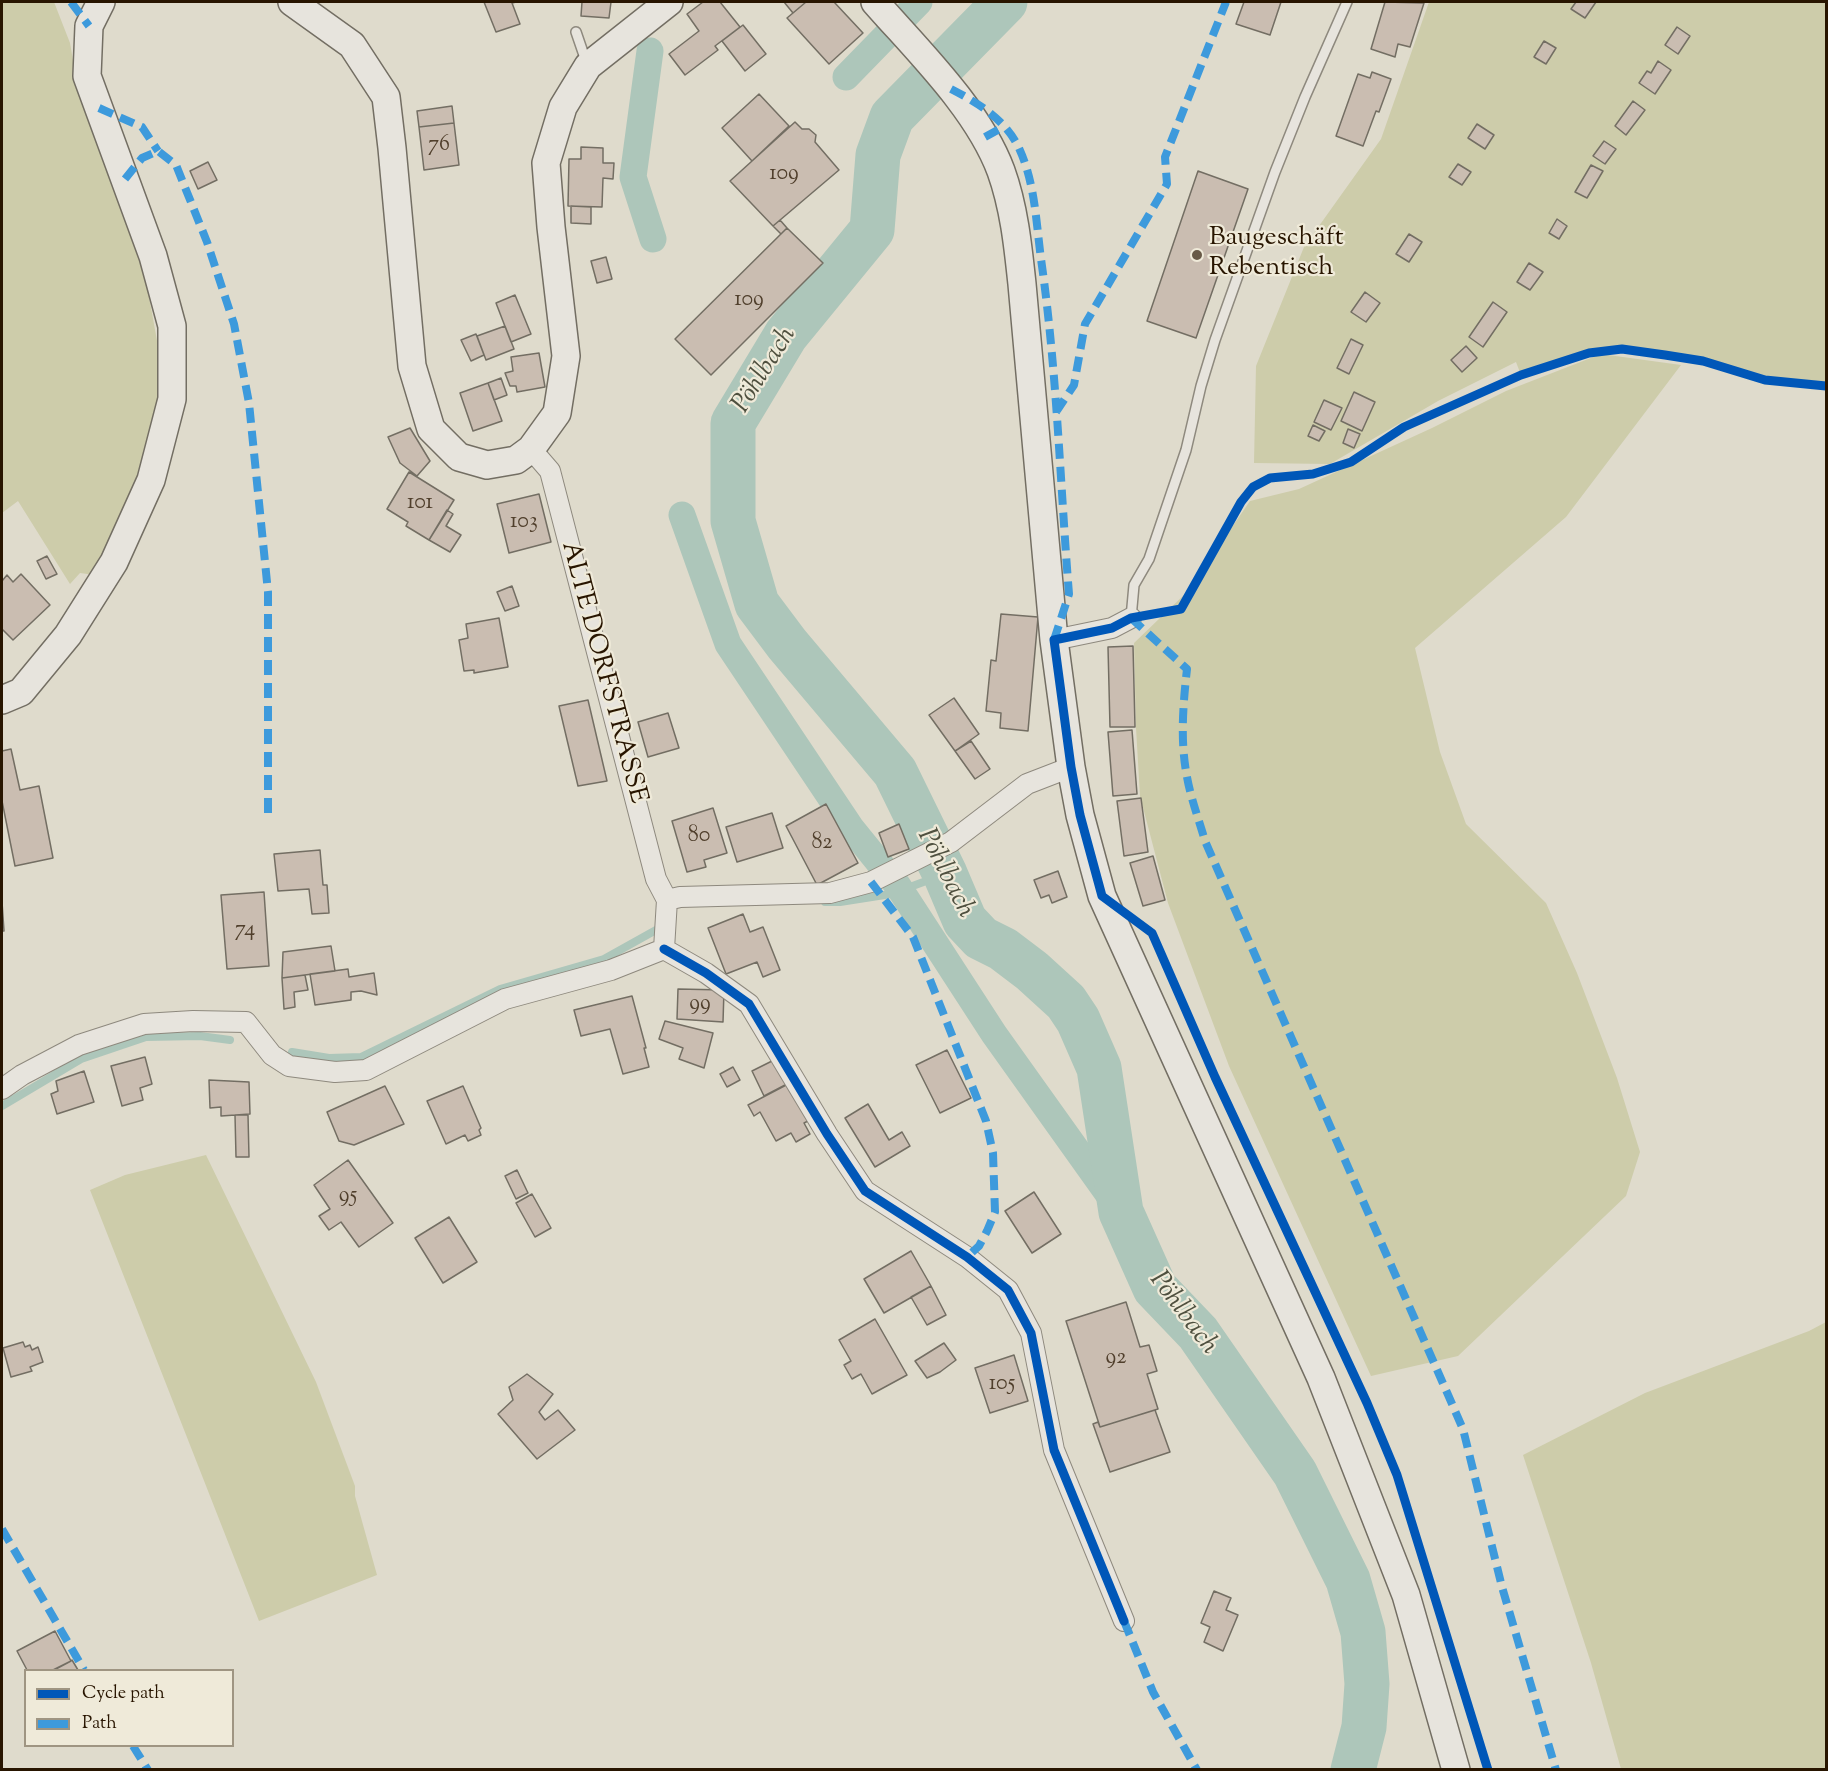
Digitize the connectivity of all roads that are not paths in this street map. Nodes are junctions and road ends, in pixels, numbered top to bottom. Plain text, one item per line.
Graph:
1 (101, 2) edge
2 (292, 2) edge
3 (669, 2) edge
4 (876, 2) edge
5 (1347, 2) edge
6 (576, 32) dead end
7 (588, 66) junction
8 (531, 449) junction
9 (1131, 618) joint
10 (1054, 640) junction
11 (2, 700) edge
12 (1071, 767) junction
13 (667, 900) junction
14 (664, 949) junction
15 (2, 1089) edge
16 (1124, 1621) dead end
17 (1456, 1770) edge

1 - 11 main road
2 - 8 main road
3 - 7 main road
4 - 10 main road
5 - 9 lane
6 - 7 lane
7 - 8 main road
8 - 13 street, ALTE DORFSTRASSE
9 - 10 street
10 - 12 main road
12 - 13 street
12 - 17 main road
13 - 14 street, ALTE DORFSTRASSE
14 - 15 street
14 - 16 street

